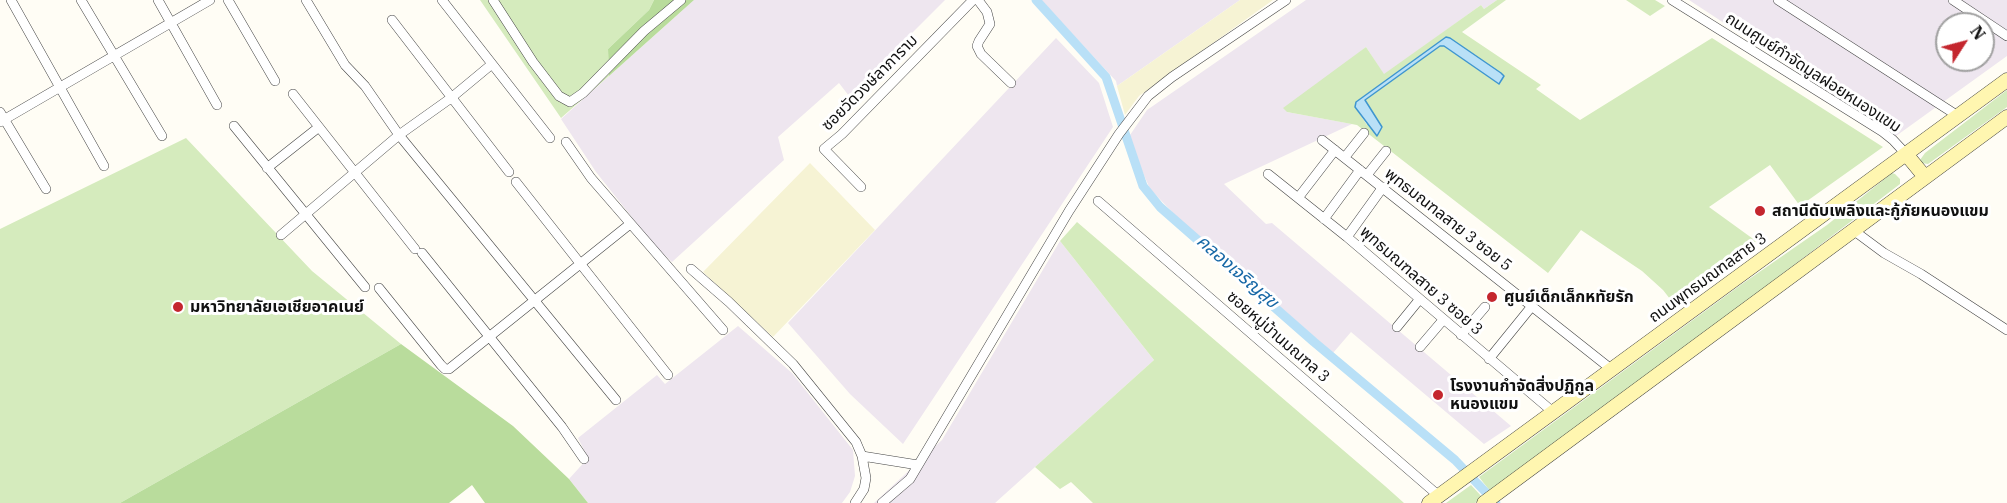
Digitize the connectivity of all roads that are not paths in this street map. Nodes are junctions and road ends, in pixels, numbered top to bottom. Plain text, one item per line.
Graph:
1 (11, 0) edge
2 (81, 0) edge
3 (158, 0) edge
4 (210, 0) edge
5 (228, 0) edge
6 (442, 0) edge
7 (493, 0) edge
8 (681, 0) edge
9 (975, 0) edge
10 (1286, 0) edge
11 (1672, 0) edge
12 (1778, 0) edge
13 (1953, 0) edge
14 (310, 1) edge
15 (1971, 12) edge
16 (392, 20) dead end
17 (170, 23) junction
18 (114, 56) junction
19 (492, 64) junction
20 (2007, 80) edge
21 (275, 81) dead end
22 (1011, 83) dead end
23 (60, 87) junction
24 (293, 93) dead end
25 (451, 98) junction
26 (217, 105) dead end
27 (1958, 116) junction
28 (2007, 117) edge
29 (1, 118) edge
30 (234, 126) dead end
31 (319, 127) junction
32 (1364, 133) dead end
33 (399, 135) junction
34 (162, 136) dead end
35 (550, 138) dead end
36 (1322, 140) dead end
37 (566, 142) dead end
38 (1335, 150) junction
39 (1386, 150) dead end
40 (1906, 154) junction
41 (1345, 158) junction
42 (104, 166) dead end
43 (267, 168) junction
44 (509, 172) dead end
45 (1364, 173) junction
46 (356, 174) junction
47 (1268, 174) dead end
48 (1925, 177) junction
49 (516, 182) dead end
50 (861, 187) dead end
51 (1383, 187) junction
52 (46, 189) dead end
53 (1298, 198) junction
54 (1098, 201) dead end
55 (305, 214) junction
56 (1324, 219) junction
57 (630, 224) junction
58 (1853, 230) junction
59 (281, 236) dead end
60 (1347, 237) junction
61 (580, 264) junction
62 (691, 269) dead end
63 (365, 287) dead end
64 (379, 288) dead end
65 (1419, 300) junction
66 (536, 301) junction
67 (1532, 306) junction
68 (1485, 307) dead end
69 (1443, 320) junction
70 (1397, 327) dead end
71 (723, 330) dead end
72 (2007, 330) edge
73 (1461, 335) junction
74 (489, 337) junction
75 (1420, 347) dead end
76 (1489, 359) junction
77 (1611, 369) junction
78 (668, 375) dead end
79 (616, 400) dead end
80 (1553, 412) junction
81 (862, 456) junction
82 (584, 459) dead end
83 (918, 465) junction
84 (1434, 499) edge
85 (1487, 501) edge
86 (855, 503) edge
87 (882, 503) edge

1 - 23 street
2 - 18 street
3 - 17 street
4 - 17 street
5 - 21 street
6 - 19 street
7 - 8 street
9 - 22 street
9 - 50 street, ซอยวัดวงษ์ลาภาราม
10 - 83 street
11 - 40 street, ถนนศูนย์กำจัดมูลฝอยหนองแขม
12 - 27 street
13 - 15 street
14 - 33 street
16 - 25 street
17 - 18 street
17 - 26 street
18 - 23 street
18 - 34 street
19 - 25 street
19 - 35 street
20 - 27 main road, ถนนพุทธมณฑลสาย 3
23 - 29 street
23 - 42 street
24 - 31 street
25 - 33 street
25 - 44 street
27 - 40 main road, ถนนพุทธมณฑลสาย 3
28 - 48 main road
29 - 52 street
30 - 43 street
31 - 43 street
31 - 46 street
32 - 41 street
33 - 46 street
33 - 66 street
36 - 38 street, พุทธมณฑลสาย 3 ซอย 5
37 - 57 street
38 - 41 street, พุทธมณฑลสาย 3 ซอย 5
38 - 53 street
39 - 45 street
40 - 48 main road
40 - 77 main road, ถนนพุทธมณฑลสาย 3
41 - 45 street, พุทธมณฑลสาย 3 ซอย 5
43 - 55 street
45 - 51 street, พุทธมณฑลสาย 3 ซอย 5
45 - 56 street
46 - 55 street
46 - 74 street
47 - 53 street, พุทธมณฑลสาย 3 ซอย 3
48 - 58 main road
49 - 61 street
51 - 60 street
51 - 67 street, พุทธมณฑลสาย 3 ซอย 5
53 - 56 street, พุทธมณฑลสาย 3 ซอย 3
54 - 84 street, ซอยหมู่บ้านมณฑล 3
55 - 59 street
55 - 63 street
56 - 60 street, พุทธมณฑลสาย 3 ซอย 3
57 - 61 street
57 - 71 street
58 - 72 street
58 - 85 main road
60 - 65 street, พุทธมณฑลสาย 3 ซอย 3
61 - 66 street
61 - 78 street
62 - 81 street
64 - 74 street
65 - 69 street, พุทธมณฑลสาย 3 ซอย 3
65 - 70 street
66 - 74 street
66 - 79 street
67 - 76 street
67 - 77 street, พุทธมณฑลสาย 3 ซอย 5
68 - 73 street
69 - 73 street, พุทธมณฑลสาย 3 ซอย 3
69 - 75 street
73 - 76 street, พุทธมณฑลสาย 3 ซอย 3
74 - 82 street
76 - 80 street, พุทธมณฑลสาย 3 ซอย 3
77 - 80 main road, ถนนพุทธมณฑลสาย 3
80 - 84 main road, ถนนพุทธมณฑลสาย 3
81 - 83 street
81 - 86 street
83 - 87 street

